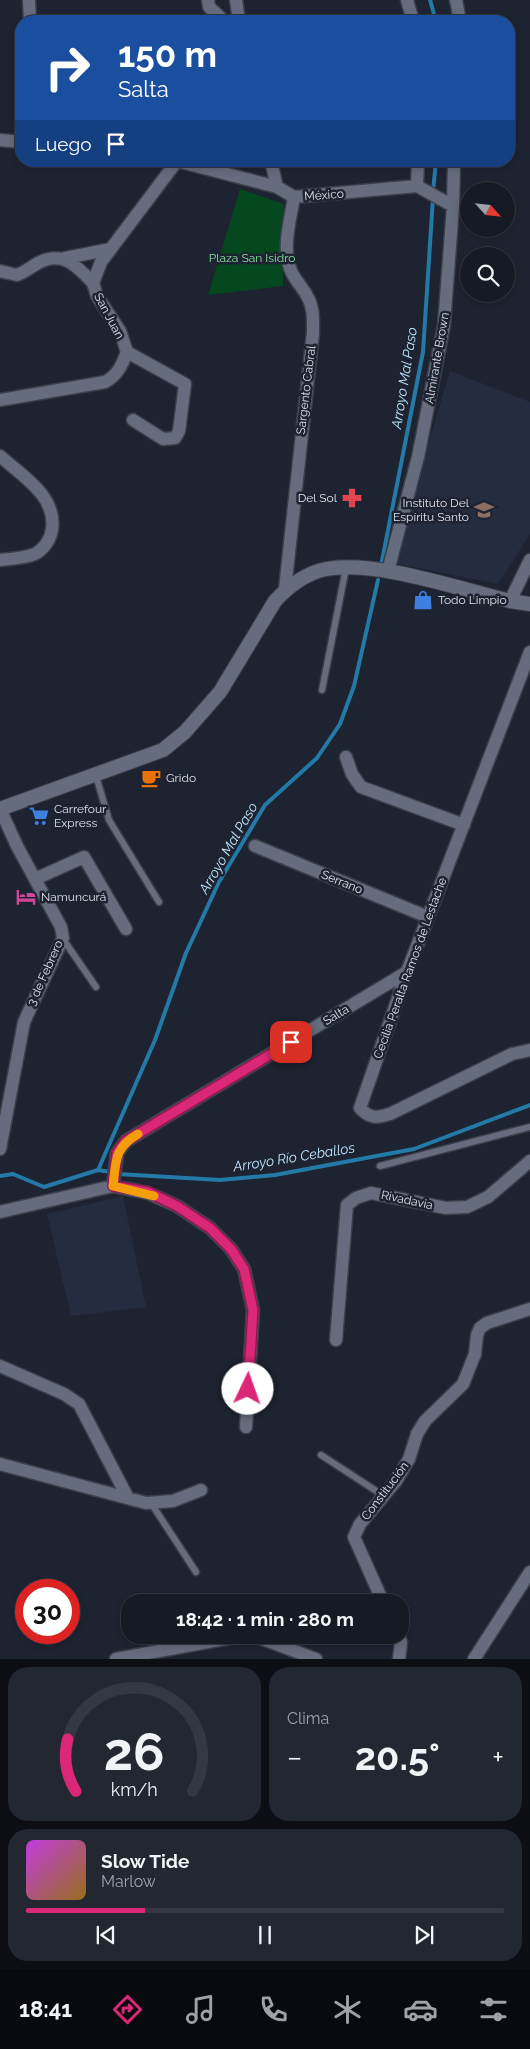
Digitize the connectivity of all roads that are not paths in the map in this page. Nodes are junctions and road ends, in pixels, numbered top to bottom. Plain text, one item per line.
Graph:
1 (29, 0) edge
2 (208, 0) edge
3 (236, 0) edge
4 (407, 0) edge
5 (456, 0) edge
6 (30, 15) edge
7 (218, 15) edge
8 (238, 15) edge
9 (411, 15) edge
10 (459, 15) edge
11 (0, 140) edge
12 (15, 141) edge
13 (172, 167) edge
14 (201, 167) edge
15 (272, 167) edge
16 (419, 167) edge
17 (454, 167) edge
18 (277, 186) junction
19 (421, 188) junction
20 (294, 197) junction
21 (453, 206) junction
22 (111, 249) junction
23 (65, 258) junction
24 (0, 271) edge
25 (93, 283) junction
26 (127, 352) junction
27 (0, 400) edge
28 (133, 420) dead end
29 (0, 456) edge
30 (0, 560) edge
31 (530, 560) edge
32 (346, 568) junction
33 (388, 571) junction
34 (285, 589) junction
35 (510, 601) junction
36 (530, 604) edge
37 (530, 652) edge
38 (322, 690) dead end
39 (346, 757) dead end
40 (96, 776) junction
41 (0, 809) edge
42 (464, 825) junction
43 (256, 846) dead end
44 (35, 879) junction
45 (159, 902) dead end
46 (428, 917) junction
47 (126, 929) dead end
48 (63, 938) junction
49 (408, 972) junction
50 (96, 987) dead end
51 (530, 1050) edge
52 (530, 1127) edge
53 (0, 1149) edge
54 (530, 1161) edge
55 (380, 1166) dead end
56 (114, 1180) junction
57 (0, 1212) edge
58 (530, 1309) edge
59 (336, 1340) dead end
60 (0, 1366) edge
61 (246, 1426) dead end
62 (321, 1455) dead end
63 (0, 1464) edge
64 (201, 1490) dead end
65 (384, 1496) junction
66 (128, 1498) junction
67 (150, 1503) junction
68 (196, 1572) dead end
69 (530, 1572) edge
70 (379, 1594) edge
71 (401, 1644) edge
72 (116, 1659) edge
73 (316, 1659) edge
74 (399, 1659) edge
75 (474, 1659) edge

1 - 6 street
2 - 7 street
3 - 8 street
4 - 9 street
5 - 10 street
11 - 12 street
13 - 22 street, San Juan
14 - 18 street, México
15 - 18 street
16 - 19 street
17 - 21 street, Almirante Brown
18 - 20 street, México
19 - 20 street, México
19 - 21 street
20 - 34 street, Sargento Cabral
21 - 33 street, Almirante Brown
22 - 23 street
22 - 25 street, San Juan
23 - 24 street
23 - 25 street
25 - 26 street, San Juan
26 - 27 street, San Juan
26 - 28 street
29 - 30 street
31 - 35 street
32 - 33 main road
32 - 34 main road
32 - 38 lane
33 - 35 main road
34 - 40 main road
35 - 36 main road
37 - 42 street, Cecilia Peralta Ramos de Lestache
39 - 42 street
40 - 41 main road
40 - 45 lane
41 - 44 street, 3 de Febrero
42 - 46 street, Cecilia Peralta Ramos de Lestache
43 - 46 street, Serrano
44 - 47 street
44 - 48 street, 3 de Febrero
46 - 49 street, Cecilia Peralta Ramos de Lestache
48 - 50 lane
48 - 53 street, 3 de Febrero
49 - 51 street, Cecilia Peralta Ramos de Lestache
49 - 56 street, Salta
52 - 55 lane
54 - 59 street, Rivadavia
56 - 57 street
56 - 61 street
58 - 65 street, Constitución
60 - 66 street
62 - 65 lane
63 - 66 street
64 - 67 street
65 - 70 street, Constitución
66 - 67 street
67 - 68 lane
69 - 75 street
71 - 74 street
72 - 73 street

